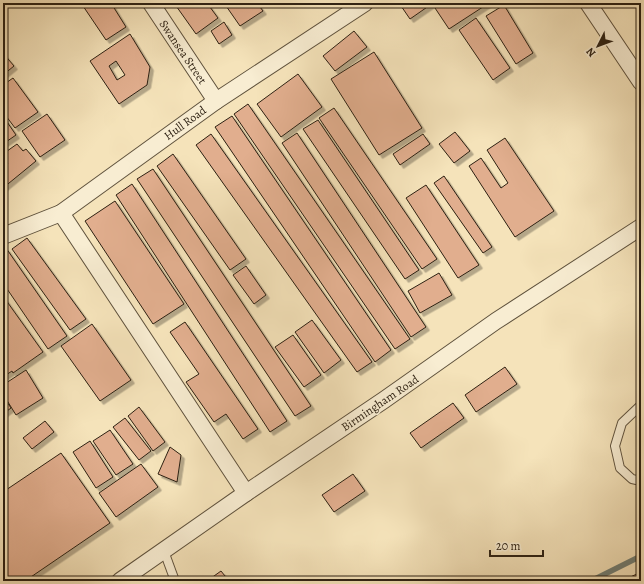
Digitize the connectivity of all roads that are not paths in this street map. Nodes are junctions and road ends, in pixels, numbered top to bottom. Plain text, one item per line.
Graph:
1 (151, 3) edge
2 (365, 3) edge
3 (588, 3) edge
4 (641, 82) edge
5 (216, 100) junction
6 (60, 213) junction
7 (641, 227) edge
8 (3, 236) edge
9 (641, 405) edge
10 (641, 481) edge
11 (246, 493) junction
12 (164, 550) junction
13 (120, 581) edge
14 (175, 581) edge

1 - 5 street, Swansea Street
2 - 5 street, Hull Road
3 - 4 street
5 - 6 street, Hull Road
6 - 8 street, Hull Road
6 - 11 street
7 - 11 street, Birmingham Road
9 - 10 lane
11 - 12 street, Birmingham Road
12 - 13 street, Birmingham Road
12 - 14 lane

